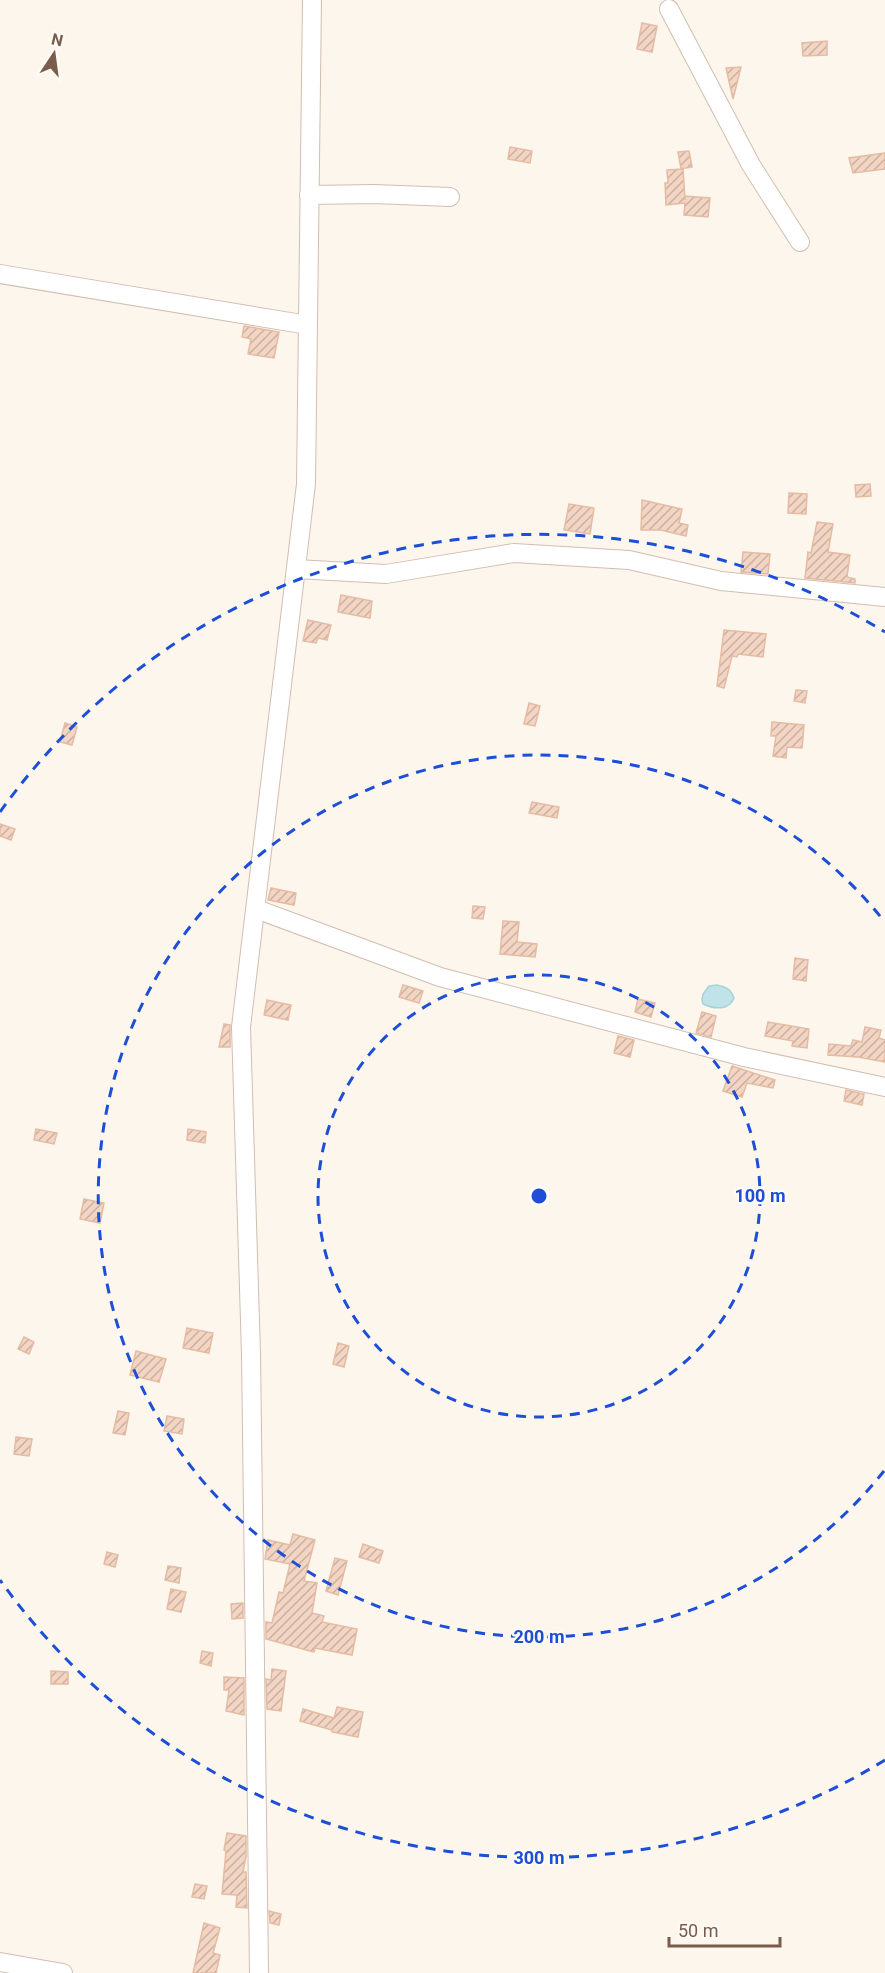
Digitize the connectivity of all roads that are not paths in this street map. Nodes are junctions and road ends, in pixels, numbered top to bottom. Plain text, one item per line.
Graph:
1 (312, 0) edge
2 (671, 3) edge
3 (309, 195) junction
4 (450, 197) dead end
5 (800, 242) dead end
6 (0, 274) edge
7 (308, 325) junction
8 (296, 569) junction
9 (885, 597) edge
10 (256, 909) junction
11 (885, 1086) edge
12 (0, 1962) edge
13 (63, 1973) edge
14 (259, 1973) edge

1 - 3 street
2 - 5 street
3 - 4 street
3 - 7 street
6 - 7 street
7 - 8 street
8 - 9 street
8 - 10 street
10 - 11 street
10 - 14 street
12 - 13 street

